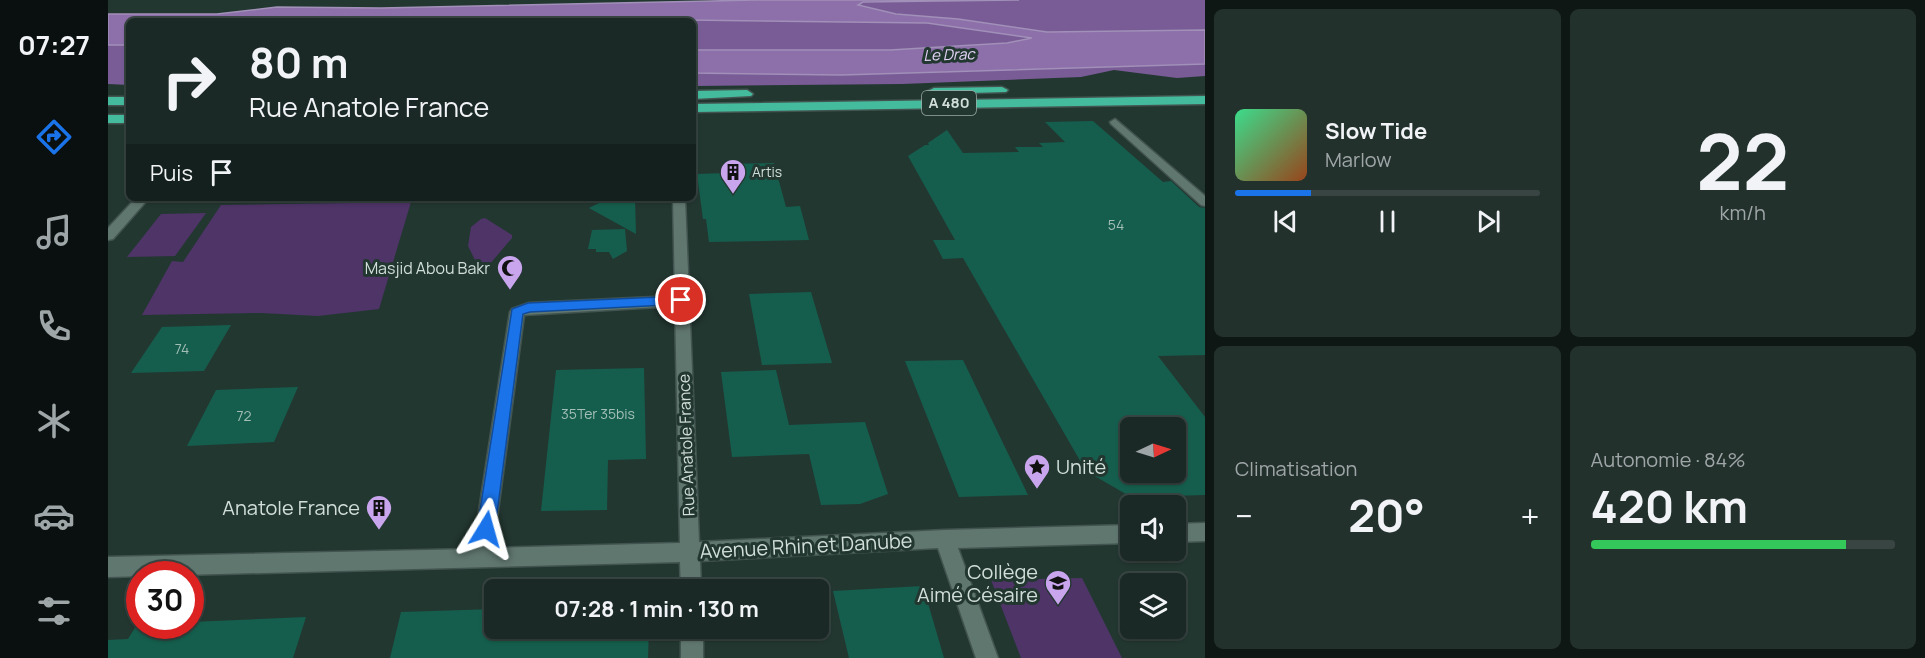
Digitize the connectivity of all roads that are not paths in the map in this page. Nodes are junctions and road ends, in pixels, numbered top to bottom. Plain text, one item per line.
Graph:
1 (1079, 89) dead end
2 (1205, 89) edge
3 (1010, 90) dead end
4 (917, 91) dead end
5 (764, 94) dead end
6 (696, 95) edge
7 (1205, 100) edge
8 (108, 103) edge
9 (126, 103) edge
10 (696, 108) edge
11 (108, 119) edge
12 (126, 119) edge
13 (1115, 122) dead end
14 (140, 201) edge
15 (679, 201) edge
16 (1205, 202) edge
17 (108, 236) edge
18 (681, 300) junction
19 (1205, 532) edge
20 (1186, 533) edge
21 (1120, 534) edge
22 (945, 539) junction
23 (690, 552) junction
24 (482, 558) junction
25 (108, 567) edge
26 (691, 579) edge
27 (692, 639) edge
28 (692, 658) edge
29 (987, 658) edge

1 - 2 highway
3 - 4 highway, A 480
5 - 6 highway
7 - 10 highway, A 480
8 - 9 highway
11 - 12 highway
13 - 16 street
14 - 17 street
15 - 18 street, Rue Anatole France
18 - 23 street, Rue Anatole France
18 - 24 street
19 - 20 street
21 - 22 street, Avenue Rhin et Danube
22 - 23 street, Avenue Rhin et Danube
22 - 29 street
23 - 24 street, Avenue Rhin et Danube
23 - 26 street, Rue Anatole France
24 - 25 street, Avenue Rhin et Danube
27 - 28 street

